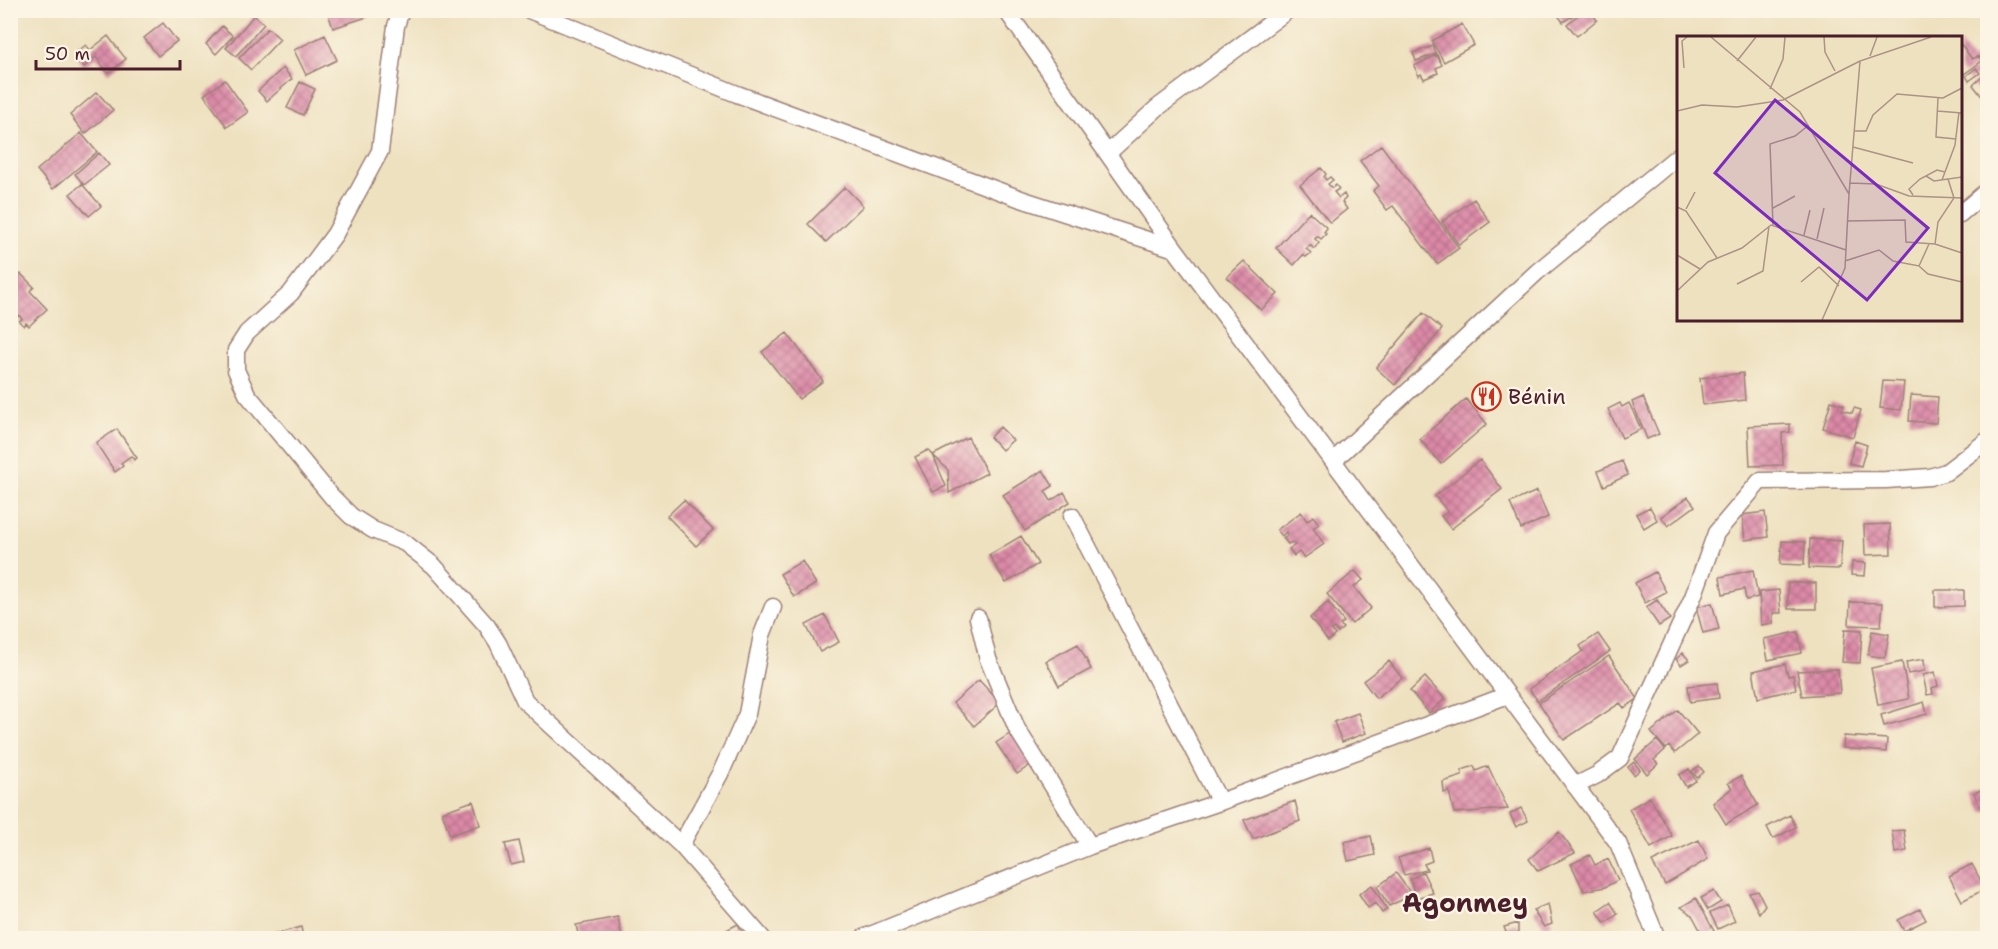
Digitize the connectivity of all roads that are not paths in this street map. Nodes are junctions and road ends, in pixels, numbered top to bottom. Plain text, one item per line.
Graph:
1 (401, 10) edge
2 (529, 10) edge
3 (1006, 10) edge
4 (1288, 10) edge
5 (1108, 153) junction
6 (1677, 157) edge
7 (1988, 190) edge
8 (1962, 212) edge
9 (1174, 249) junction
10 (1988, 440) edge
11 (1333, 461) junction
12 (1072, 516) dead end
13 (773, 607) dead end
14 (978, 618) dead end
15 (1508, 695) junction
16 (1575, 786) junction
17 (1220, 802) junction
18 (681, 844) junction
19 (1090, 846) junction
20 (762, 939) edge
21 (863, 939) edge
22 (1656, 939) edge

1 - 18 street
2 - 9 street
3 - 5 street
4 - 5 street
5 - 9 street
6 - 11 street
7 - 8 street
9 - 11 street
10 - 16 street
11 - 15 street
12 - 17 street
13 - 18 street
14 - 19 street
15 - 16 street
15 - 17 street
16 - 22 street
17 - 19 street
18 - 20 street
19 - 21 street

